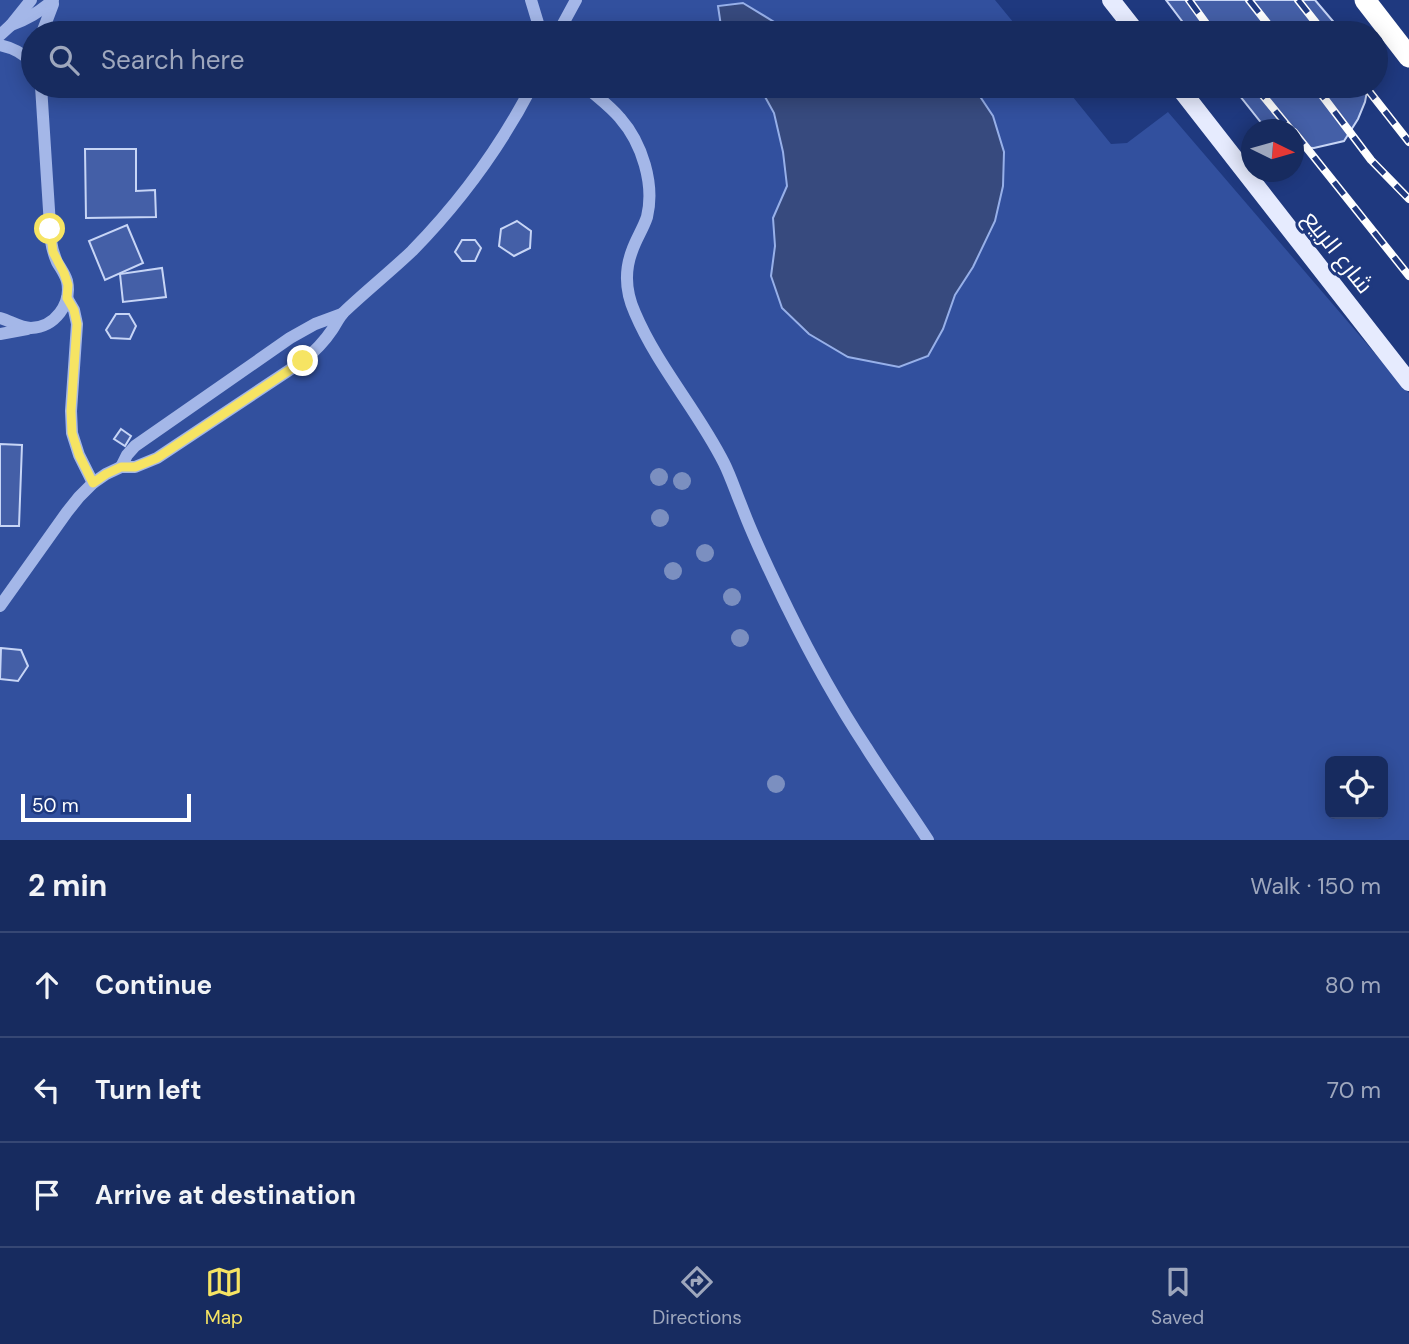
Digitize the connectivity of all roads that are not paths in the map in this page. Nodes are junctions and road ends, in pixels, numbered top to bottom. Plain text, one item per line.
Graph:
1 (31, 0) edge
2 (54, 0) edge
3 (531, 0) edge
4 (576, 0) edge
5 (1111, 0) edge
6 (1365, 0) edge
7 (23, 21) edge
8 (46, 21) edge
9 (537, 21) edge
10 (565, 21) edge
11 (1128, 21) edge
12 (1381, 21) edge
13 (21, 22) edge
14 (11, 25) junction
15 (1388, 30) edge
16 (0, 35) edge
17 (0, 45) edge
18 (21, 52) edge
19 (1409, 57) edge
20 (42, 98) edge
21 (525, 98) edge
22 (598, 98) edge
23 (1187, 98) edge
24 (67, 298) junction
25 (342, 314) junction
26 (0, 318) edge
27 (31, 328) junction
28 (0, 334) edge
29 (1409, 382) edge
30 (121, 467) junction
31 (93, 483) junction
32 (0, 606) edge
33 (928, 840) edge

1 - 14 lane
2 - 7 lane
2 - 8 lane
3 - 9 lane
4 - 10 lane
5 - 11 main road
6 - 12 highway
13 - 14 lane
14 - 16 lane
15 - 19 highway
17 - 18 lane
20 - 24 lane
21 - 25 lane
22 - 33 lane
23 - 29 main road, شارع الربيع
24 - 27 lane
24 - 31 lane
25 - 30 lane
25 - 30 lane
26 - 27 lane
27 - 28 lane
30 - 31 lane
31 - 32 lane

